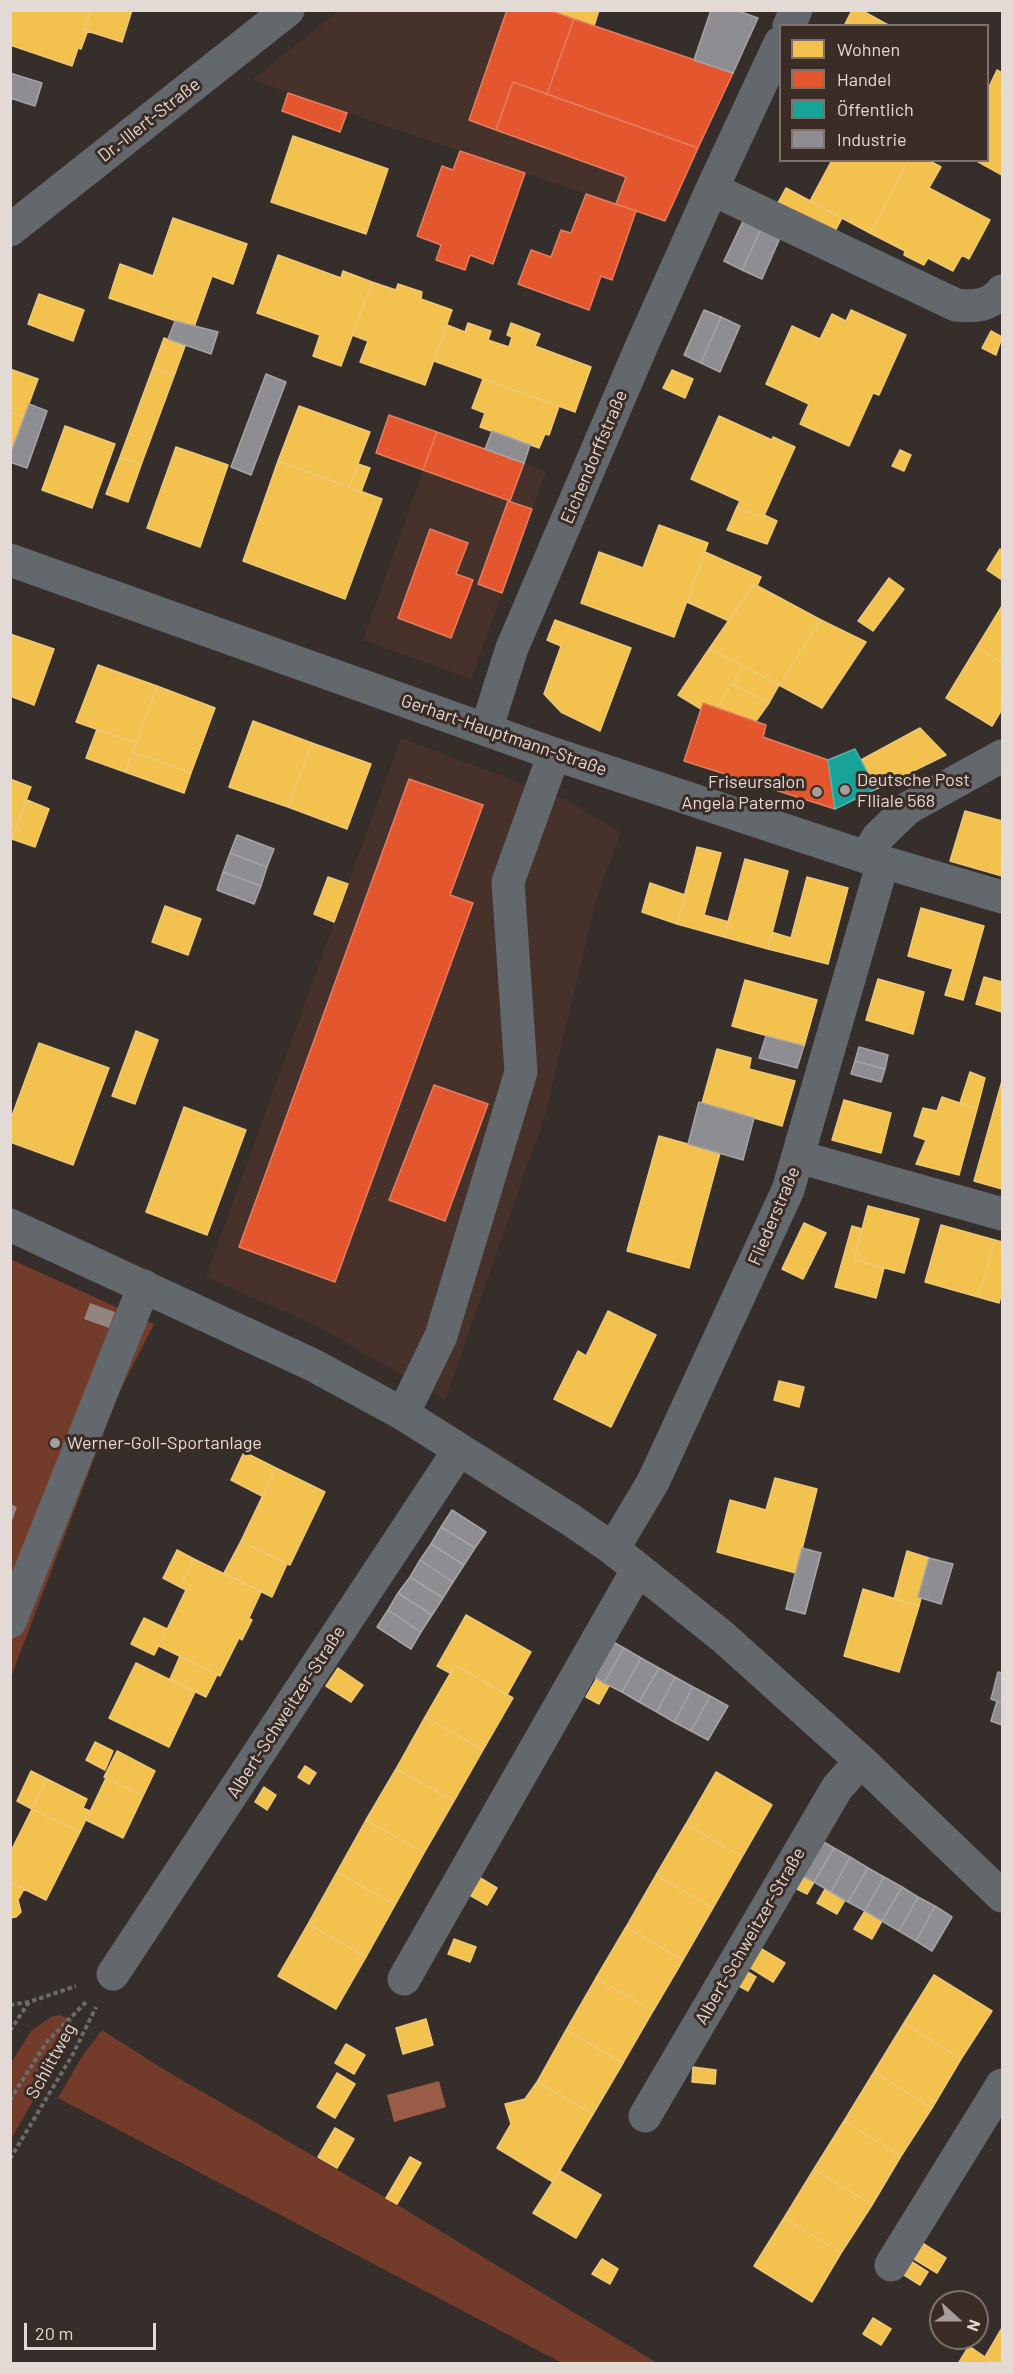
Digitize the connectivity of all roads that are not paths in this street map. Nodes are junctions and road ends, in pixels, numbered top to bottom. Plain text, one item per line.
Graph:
1 (288, 10) edge
2 (796, 10) edge
3 (790, 24) edge
4 (779, 45) edge
5 (712, 189) junction
6 (10, 230) edge
7 (1002, 291) edge
8 (10, 560) edge
9 (486, 730) junction
10 (554, 754) junction
11 (1002, 756) edge
12 (874, 860) junction
13 (1002, 897) edge
14 (799, 1157) junction
15 (1002, 1214) edge
16 (10, 1225) edge
17 (144, 1286) junction
18 (403, 1414) junction
19 (459, 1450) junction
20 (626, 1559) junction
21 (10, 1622) edge
22 (861, 1761) junction
23 (1002, 1896) edge
24 (113, 1974) road end
25 (404, 1979) dead end
26 (1002, 2085) edge
27 (645, 2116) dead end
28 (891, 2265) dead end

1 - 6 street, Dr.-Illert-Straße
2 - 3 street
4 - 5 street, Eichendorffstraße
5 - 7 street
5 - 9 street, Eichendorffstraße
8 - 9 street, Gerhart-Hauptmann-Straße
9 - 10 street, Gerhart-Hauptmann-Straße
10 - 12 street, Gerhart-Hauptmann-Straße
10 - 18 street
11 - 12 street, Fliederstraße
12 - 13 street, Gerhart-Hauptmann-Straße
12 - 14 street, Fliederstraße
14 - 15 street
14 - 20 street, Fliederstraße
16 - 17 street
17 - 18 street
17 - 21 street
18 - 19 street
19 - 20 street
19 - 24 street, Albert-Schweitzer-Straße
20 - 22 street
20 - 25 street
22 - 23 street
22 - 27 street, Albert-Schweitzer-Straße
26 - 28 street

